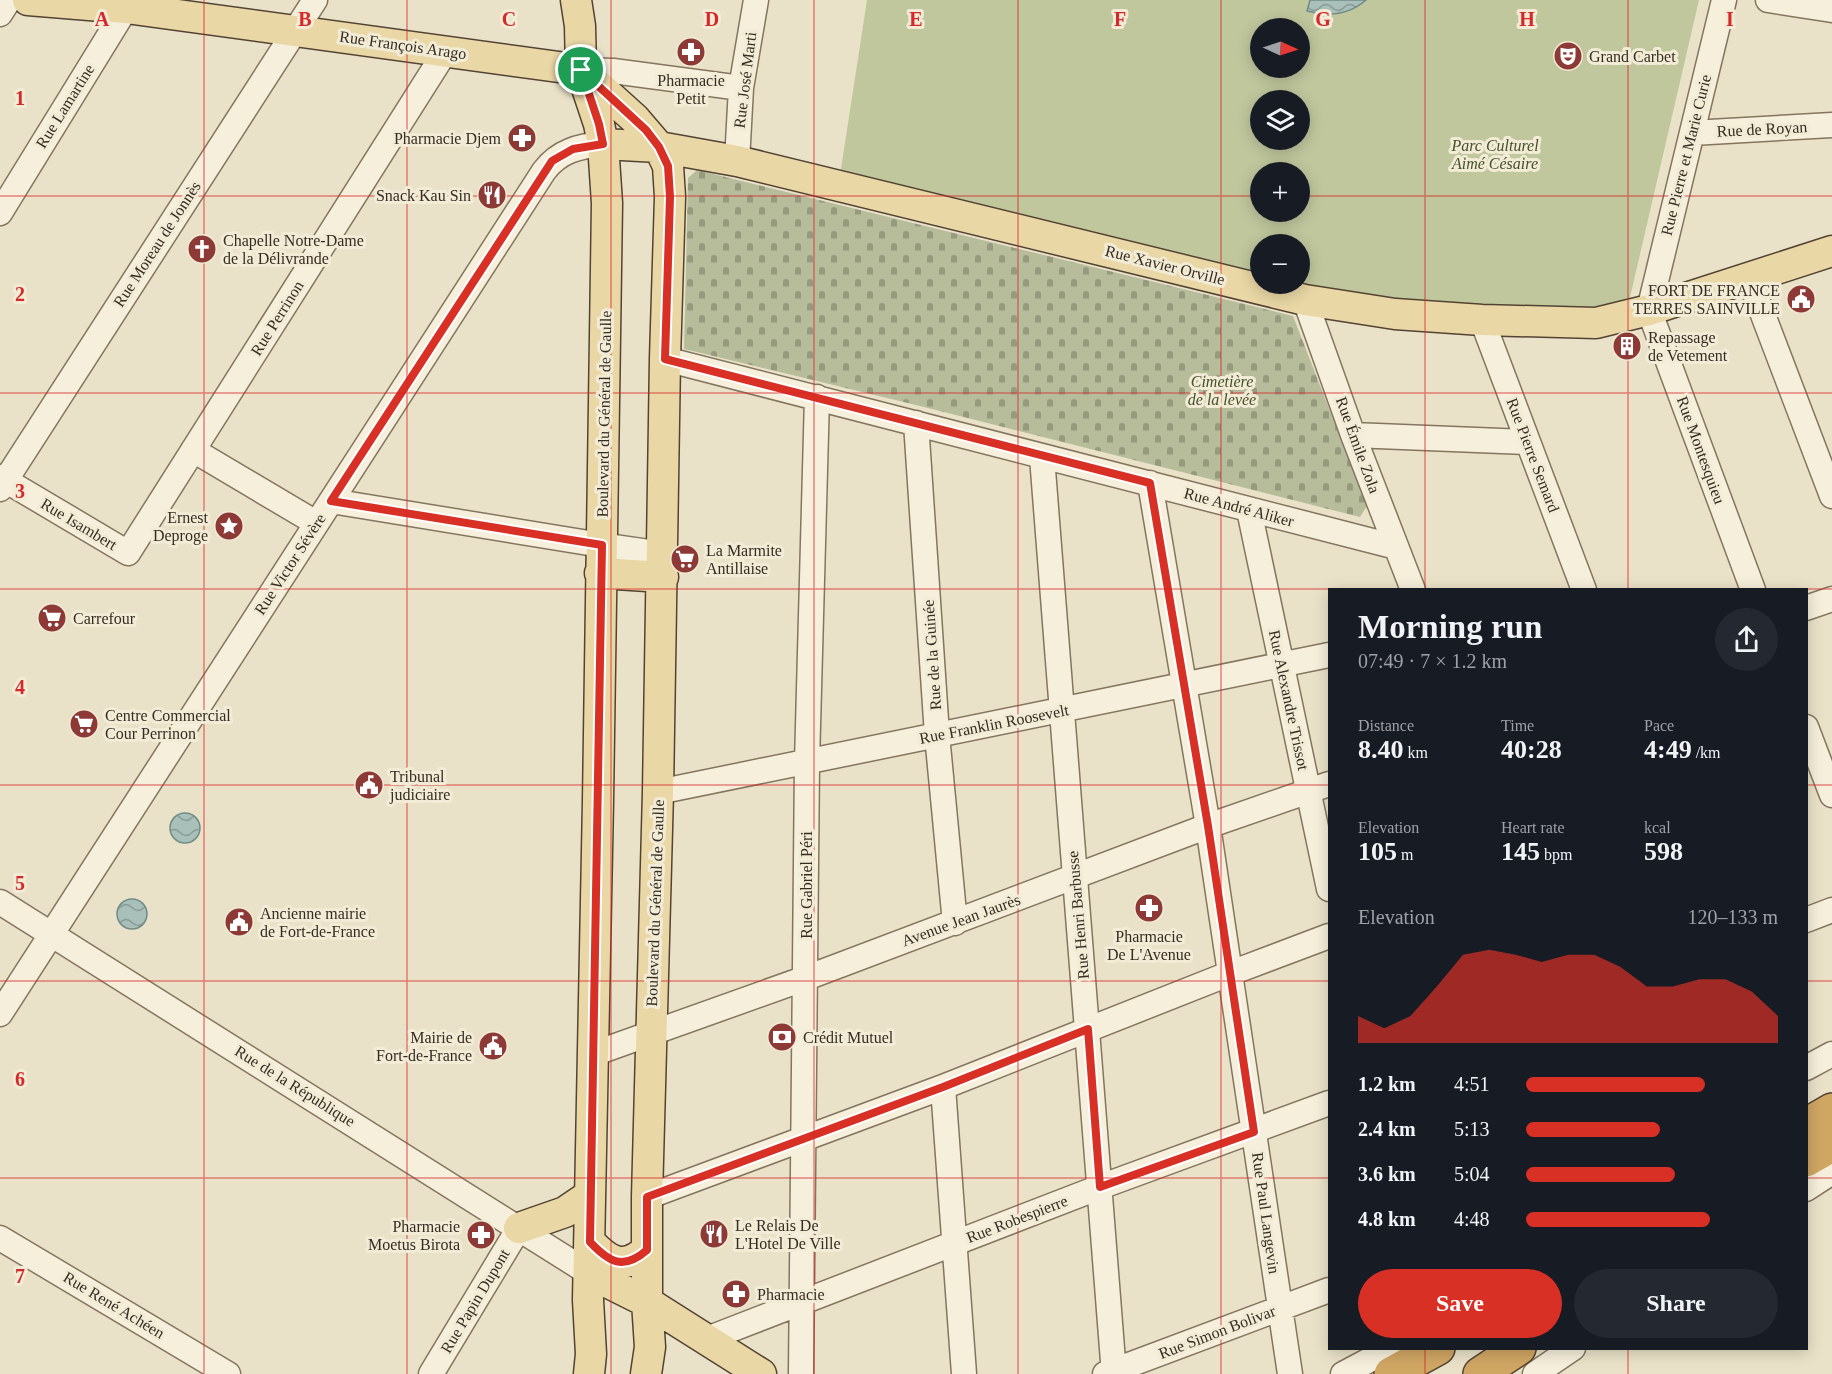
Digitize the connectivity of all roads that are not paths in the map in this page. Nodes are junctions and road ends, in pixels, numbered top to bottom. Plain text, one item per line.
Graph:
1 (9, 0) edge
2 (28, 0) edge
3 (315, 0) edge
4 (576, 0) edge
5 (756, 0) edge
6 (1724, 0) edge
7 (1768, 0) edge
8 (128, 4) edge
9 (1832, 10) edge
10 (0, 15) edge
11 (296, 30) junction
12 (445, 52) junction
13 (581, 70) junction
14 (741, 88) junction
15 (1832, 125) edge
16 (1692, 133) junction
17 (603, 144) junction
18 (659, 147) junction
19 (737, 160) junction
20 (0, 213) edge
21 (1832, 251) edge
22 (1749, 278) junction
23 (1305, 300) junction
24 (1649, 310) junction
25 (1482, 320) junction
26 (665, 359) junction
27 (817, 397) junction
28 (916, 423) junction
29 (1353, 435) junction
30 (1527, 442) junction
31 (193, 450) junction
32 (1042, 457) junction
33 (2, 482) edge
34 (1150, 483) junction
35 (1832, 496) edge
36 (331, 501) junction
37 (1249, 510) junction
38 (316, 523) junction
39 (1396, 547) junction
40 (128, 553) joint
41 (601, 559) junction
42 (663, 565) junction
43 (1412, 588) edge
44 (1583, 588) edge
45 (1752, 588) edge
46 (1832, 599) edge
47 (1808, 607) edge
48 (1328, 655) edge
49 (1281, 665) junction
50 (1184, 686) junction
51 (1060, 711) junction
52 (1808, 731) edge
53 (937, 735) junction
54 (1818, 749) edge
55 (807, 762) junction
56 (1319, 788) edge
57 (658, 792) junction
58 (1832, 795) edge
59 (1208, 826) junction
60 (1076, 878) junction
61 (1328, 879) edge
62 (0, 902) edge
63 (1832, 910) edge
64 (1808, 919) edge
65 (955, 922) junction
66 (51, 934) junction
67 (1328, 936) edge
68 (1231, 972) junction
69 (806, 978) junction
70 (0, 1014) edge
71 (1088, 1029) junction
72 (651, 1032) junction
73 (592, 1054) junction
74 (1832, 1054) edge
75 (1808, 1067) edge
76 (943, 1087) junction
77 (1328, 1103) edge
78 (1832, 1110) edge
79 (1808, 1124) edge
80 (1254, 1132) junction
81 (804, 1138) junction
82 (1832, 1145) edge
83 (1808, 1159) edge
84 (1832, 1172) edge
85 (1100, 1187) junction
86 (1808, 1188) edge
87 (590, 1196) junction
88 (647, 1197) junction
89 (519, 1228) junction
90 (0, 1238) edge
91 (590, 1242) junction
92 (954, 1244) junction
93 (647, 1250) junction
94 (589, 1272) junction
95 (1328, 1290) edge
96 (647, 1302) junction
97 (802, 1302) junction
98 (1280, 1309) junction
99 (707, 1339) junction
100 (1388, 1350) edge
101 (1434, 1350) edge
102 (1450, 1350) edge
103 (1516, 1350) edge
104 (1516, 1350) edge
105 (1570, 1350) edge
106 (1111, 1373) edge
107 (228, 1374) edge
108 (431, 1374) edge
109 (589, 1374) edge
110 (646, 1374) edge
111 (761, 1374) edge
112 (801, 1374) edge
113 (964, 1374) edge
114 (1290, 1374) edge
115 (1343, 1374) edge
116 (1391, 1374) edge
117 (1415, 1374) edge
118 (1480, 1374) edge
119 (1486, 1374) edge
120 (1535, 1374) edge

1 - 10 street
2 - 8 main road, Rue François Arago
3 - 11 street, Rue Moreau de Jonnès
4 - 13 main road, Boulevard du Général de Gaulle
5 - 14 street, Rue José Marti
6 - 16 street, Rue Pierre et Marie Curie
7 - 9 street
8 - 11 main road, Rue François Arago
8 - 20 street, Rue Lamartine
11 - 12 main road, Rue François Arago
11 - 33 street, Rue Moreau de Jonnès
12 - 13 main road, Rue François Arago
12 - 31 street, Rue Perrinon
13 - 14 street, Rue François Arago
13 - 17 main road, Boulevard du Général de Gaulle
13 - 18 main road
14 - 19 street, Rue José Marti
15 - 16 street, Rue de Royan
16 - 24 street, Rue Pierre et Marie Curie
17 - 18 main road, Rue Xavier Orville
17 - 36 street, Rue Victor Sévère
17 - 41 main road, Boulevard du Général de Gaulle
18 - 19 main road, Rue Xavier Orville
18 - 26 main road, Boulevard du Général de Gaulle
19 - 23 main road, Rue Xavier Orville
21 - 22 main road, Rue Xavier Orville
22 - 24 main road, Rue Xavier Orville
22 - 35 street
23 - 25 main road, Rue Xavier Orville
23 - 29 street, Rue Émile Zola
24 - 25 main road, Rue Xavier Orville
24 - 45 street, Rue Montesquieu
25 - 30 street, Rue Pierre Semard
26 - 27 street, Rue André Aliker
26 - 42 main road, Boulevard du Général de Gaulle
27 - 28 street, Rue André Aliker
27 - 55 street, Rue Gabriel Péri
28 - 32 street, Rue André Aliker
28 - 53 street, Rue de la Guinée
29 - 30 street
29 - 39 street, Rue Émile Zola
30 - 44 street, Rue Pierre Semard
31 - 38 street
31 - 40 street, Rue Perrinon
32 - 34 street, Rue André Aliker
32 - 51 street, Rue Henri Barbusse
33 - 40 street, Rue Isambert
34 - 37 street, Rue André Aliker
34 - 50 street, Rue Paul Langevin
36 - 38 street, Rue Victor Sévère
36 - 41 street
37 - 39 street, Rue André Aliker
37 - 49 street, Rue Alexandre Trissot
38 - 66 street, Rue Victor Sévère
39 - 43 street, Rue Émile Zola
41 - 42 main road
41 - 73 main road, Boulevard du Général de Gaulle
42 - 57 main road, Boulevard du Général de Gaulle
46 - 47 street
48 - 49 street, Rue Franklin Roosevelt
49 - 50 street, Rue Franklin Roosevelt
49 - 56 street, Rue Alexandre Trissot
50 - 51 street, Rue Franklin Roosevelt
50 - 59 street, Rue Paul Langevin
51 - 53 street, Rue Franklin Roosevelt
51 - 60 street, Rue Henri Barbusse
52 - 54 street
53 - 55 street, Rue Franklin Roosevelt
53 - 65 street, Rue de la Guinée
54 - 58 street
55 - 57 street, Rue Franklin Roosevelt
55 - 69 street, Rue Gabriel Péri
56 - 59 street, Avenue Jean Jaurès
56 - 61 street, Rue Alexandre Trissot
57 - 72 main road, Boulevard du Général de Gaulle
59 - 60 street, Avenue Jean Jaurès
59 - 68 street, Rue Paul Langevin
60 - 65 street, Avenue Jean Jaurès
60 - 71 street, Rue Henri Barbusse
62 - 66 street, Rue de la République
63 - 64 street
65 - 69 street, Avenue Jean Jaurès
66 - 70 street, Rue Victor Sévère
66 - 89 street, Rue de la République
67 - 68 street
68 - 71 street
68 - 80 street, Rue Paul Langevin
69 - 72 street, Avenue Jean Jaurès
69 - 81 street, Rue Gabriel Péri
71 - 76 street
71 - 85 street, Rue Henri Barbusse
72 - 73 street, Avenue Jean Jaurès
72 - 88 main road, Boulevard du Général de Gaulle
73 - 87 main road, Boulevard du Général de Gaulle
74 - 75 street
76 - 81 street
76 - 92 street
77 - 80 street, Rue Robespierre
78 - 79 highway
80 - 85 street, Rue Robespierre
80 - 98 street, Rue Paul Langevin
81 - 88 street
81 - 97 street, Rue Gabriel Péri
82 - 83 highway
84 - 86 street
85 - 92 street, Rue Robespierre
85 - 106 street, Rue Henri Barbusse
87 - 89 main road
87 - 91 main road, Boulevard du Général de Gaulle
88 - 93 main road, Boulevard du Général de Gaulle
89 - 94 street, Rue de la République
89 - 108 street, Rue Papin Dupont
90 - 107 street, Rue René Achéen
91 - 93 main road
91 - 94 main road, Boulevard du Général de Gaulle
92 - 97 street, Rue Robespierre
92 - 113 street
93 - 96 main road, Boulevard du Général de Gaulle
94 - 96 main road
94 - 109 main road, Boulevard du Général de Gaulle
95 - 98 street, Rue Simon Bolivar
96 - 99 main road
96 - 110 main road, Boulevard du Général de Gaulle
97 - 99 street, Rue Robespierre
97 - 112 street, Rue Gabriel Péri
98 - 106 street, Rue Simon Bolivar
98 - 114 street, Rue Paul Langevin
99 - 111 main road
100 - 115 street
101 - 116 highway
102 - 117 highway
103 - 118 highway
104 - 119 highway
105 - 120 street

